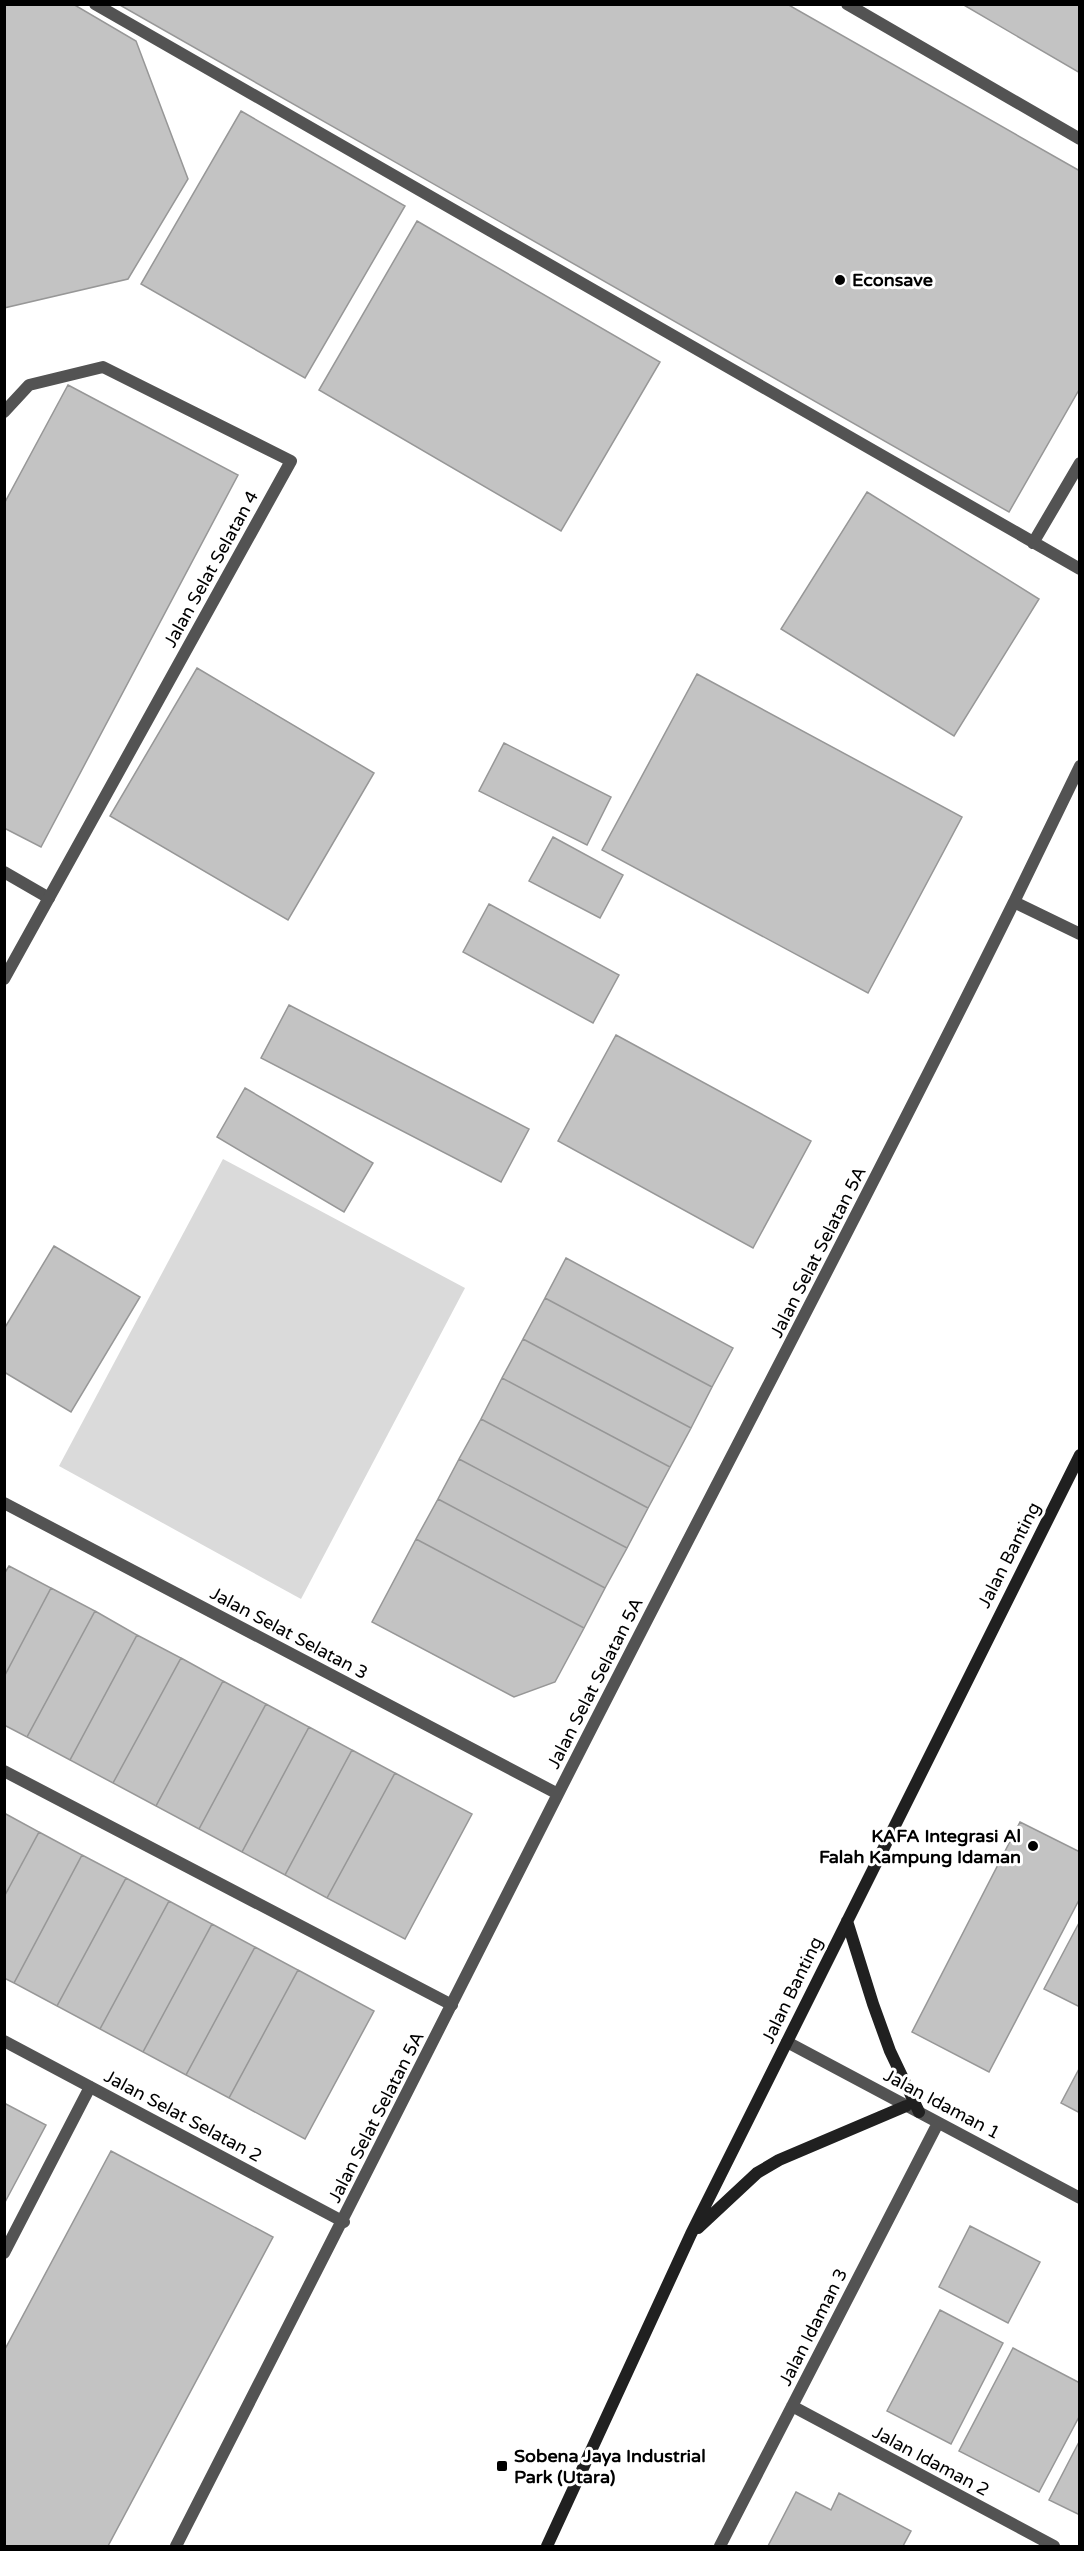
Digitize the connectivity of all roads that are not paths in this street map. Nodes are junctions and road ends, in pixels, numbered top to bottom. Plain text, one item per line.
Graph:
1 (95, 4) edge
2 (847, 4) edge
3 (1080, 139) edge
4 (4, 412) edge
5 (1080, 463) edge
6 (1034, 543) junction
7 (1080, 569) edge
8 (1080, 766) edge
9 (4, 872) edge
10 (49, 898) junction
11 (1014, 902) junction
12 (1080, 934) edge
13 (4, 979) edge
14 (1080, 1455) edge
15 (4, 1503) edge
16 (4, 1771) edge
17 (558, 1794) junction
18 (847, 1921) junction
19 (452, 2005) junction
20 (4, 2041) edge
21 (786, 2042) junction
22 (90, 2087) junction
23 (906, 2106) junction
24 (919, 2112) junction
25 (938, 2123) junction
26 (1080, 2198) edge
27 (344, 2222) junction
28 (691, 2234) junction
29 (4, 2253) edge
30 (792, 2406) junction
31 (176, 2547) edge
32 (547, 2547) edge
33 (720, 2547) edge
34 (1054, 2547) edge

1 - 6 street
2 - 3 street
4 - 10 street, Jalan Selat Selatan 4
5 - 6 street
6 - 7 street
8 - 11 street, Jalan Selat Selatan 5A
9 - 10 street
10 - 13 street, Jalan Selat Selatan 4
11 - 12 street
11 - 17 street, Jalan Selat Selatan 5A
14 - 18 main road, Jalan Banting
15 - 17 street, Jalan Selat Selatan 3
16 - 19 street
17 - 19 street, Jalan Selat Selatan 5A
18 - 21 main road, Jalan Banting
18 - 24 main road
19 - 27 street, Jalan Selat Selatan 5A
20 - 22 street, Jalan Selat Selatan 2
21 - 23 street, Jalan Idaman 1
21 - 28 main road, Jalan Banting
22 - 27 street, Jalan Selat Selatan 2
22 - 29 street
23 - 24 street, Jalan Idaman 1
23 - 28 main road
24 - 25 street, Jalan Idaman 1
25 - 26 street, Jalan Idaman 1
25 - 30 street, Jalan Idaman 3
27 - 31 street, Jalan Selat Selatan 5A
28 - 32 main road, Jalan Banting
30 - 33 street, Jalan Idaman 3
30 - 34 street, Jalan Idaman 2

